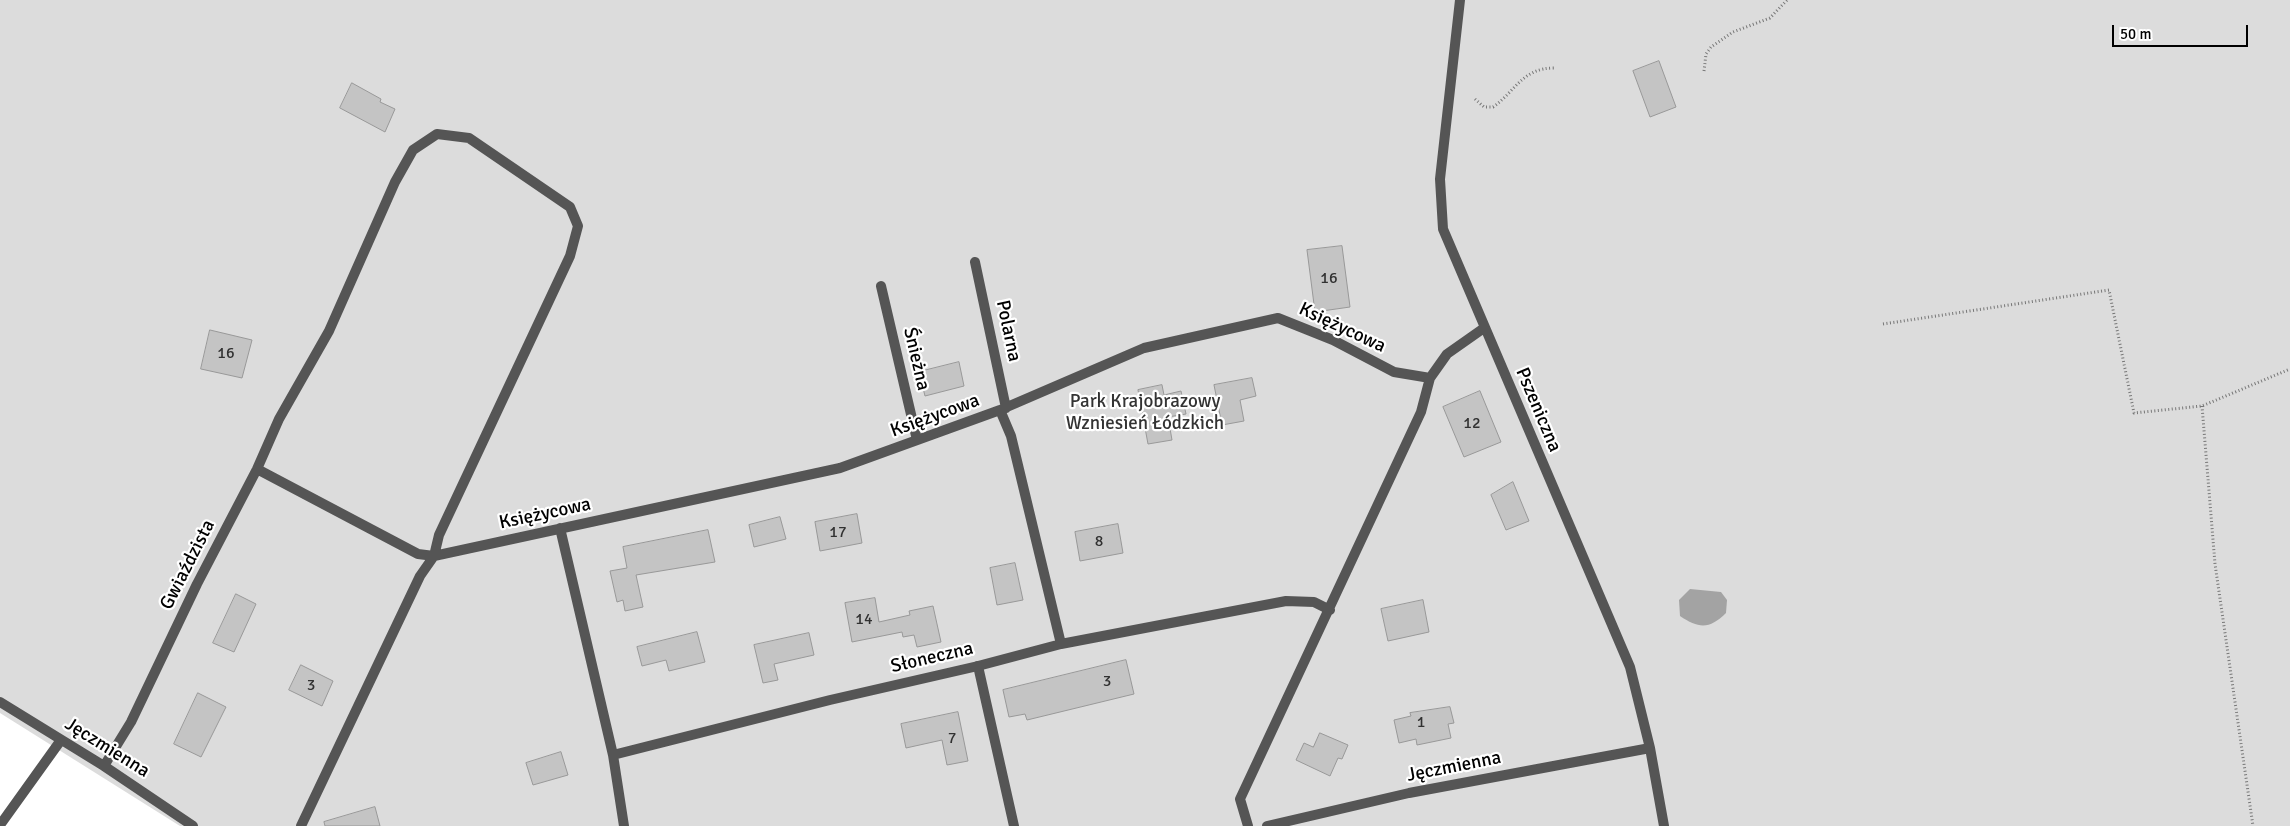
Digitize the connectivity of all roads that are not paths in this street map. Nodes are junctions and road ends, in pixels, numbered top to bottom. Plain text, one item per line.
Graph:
1 (1460, 0) edge
2 (975, 262) dead end
3 (881, 286) dead end
4 (1484, 328) junction
5 (1430, 378) junction
6 (1003, 409) junction
7 (917, 440) junction
8 (257, 469) junction
9 (560, 528) junction
10 (434, 556) junction
11 (1330, 610) junction
12 (1061, 644) junction
13 (978, 666) junction
14 (0, 702) edge
15 (61, 740) junction
16 (1650, 748) junction
17 (613, 755) junction
18 (104, 766) junction
19 (0, 825) edge
20 (193, 826) edge
21 (301, 826) edge
22 (624, 826) edge
23 (1014, 826) edge
24 (1248, 826) edge
25 (1267, 826) edge
26 (1664, 826) edge

1 - 4 street, Pszeniczna
2 - 6 street, Polarna
3 - 7 street, Śnieżna
4 - 5 street
4 - 16 street, Pszeniczna
5 - 6 street, Księżycowa
5 - 11 street
6 - 7 street, Księżycowa
6 - 12 street, Polarna
7 - 9 street, Księżycowa
8 - 10 street
8 - 10 street, Gwiaździsta
8 - 18 street, Gwiaździsta
9 - 10 street, Księżycowa
9 - 17 street
10 - 21 street
11 - 12 street, Słoneczna
11 - 24 street
12 - 13 street, Słoneczna
13 - 17 street, Słoneczna
13 - 23 street
14 - 15 street, Jęczmienna
15 - 18 street, Jęczmienna
15 - 19 street
16 - 25 street, Jęczmienna
16 - 26 street, Pszeniczna
17 - 22 street
18 - 20 street, Jęczmienna

